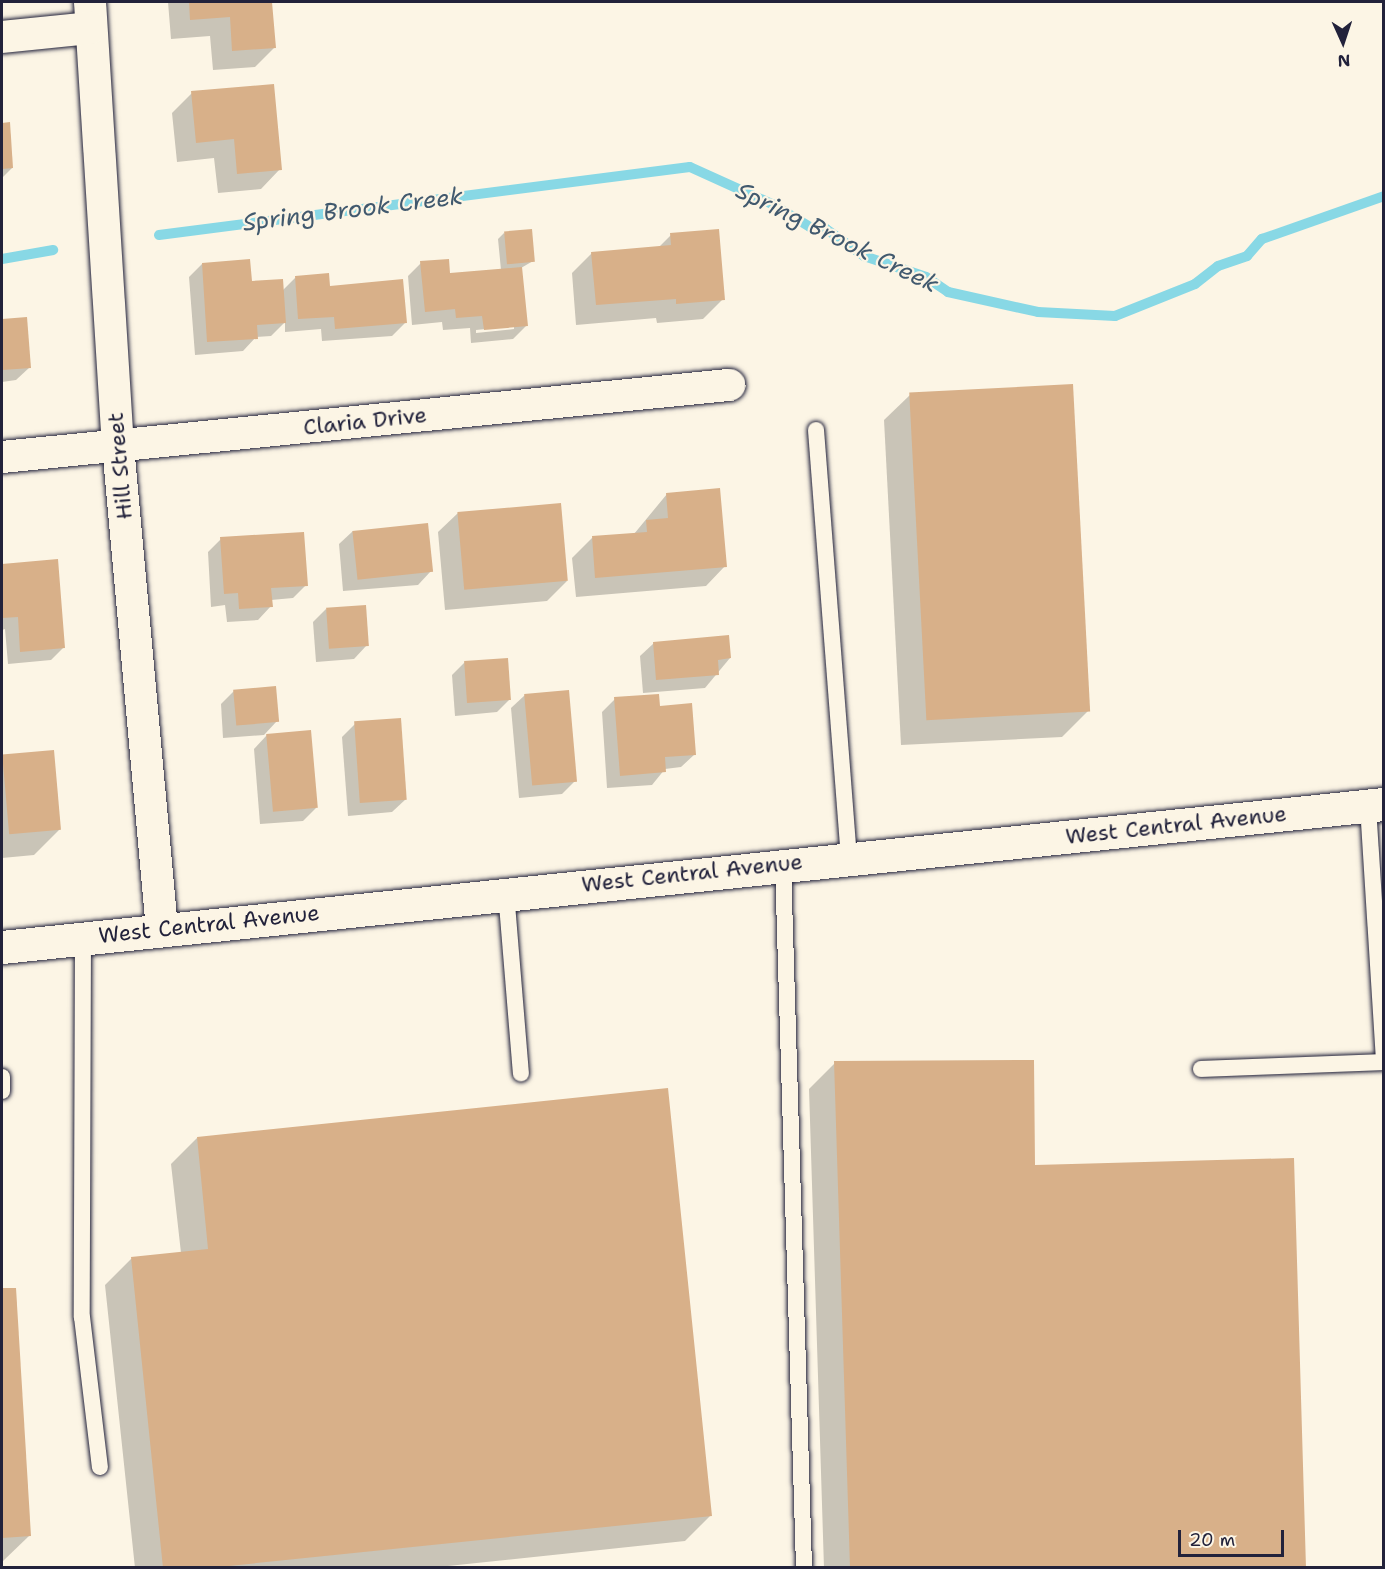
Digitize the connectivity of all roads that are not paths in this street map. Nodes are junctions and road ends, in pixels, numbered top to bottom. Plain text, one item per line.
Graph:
1 (90, 15) edge
2 (2, 37) edge
3 (729, 385) dead end
4 (816, 430) dead end
5 (118, 446) junction
6 (2, 458) edge
7 (1376, 805) edge
8 (849, 858) junction
9 (783, 864) junction
10 (506, 892) junction
11 (162, 929) junction
12 (1380, 932) edge
13 (83, 938) junction
14 (2, 947) edge
15 (1383, 1060) edge
16 (1201, 1069) dead end
17 (521, 1073) dead end
18 (2, 1077) edge
19 (2, 1091) edge
20 (100, 1467) dead end
21 (804, 1568) edge

1 - 2 street
1 - 5 street, Hill Street
3 - 5 street, Claria Drive
4 - 8 lane
5 - 6 street, Claria Drive
5 - 11 street, Hill Street
7 - 8 street, West Central Avenue
7 - 12 lane
8 - 9 street, West Central Avenue
9 - 10 street, West Central Avenue
9 - 21 lane
10 - 11 street, West Central Avenue
10 - 17 lane
11 - 13 street, West Central Avenue
12 - 15 lane
13 - 14 street, West Central Avenue
13 - 20 lane
15 - 16 lane
18 - 19 lane

